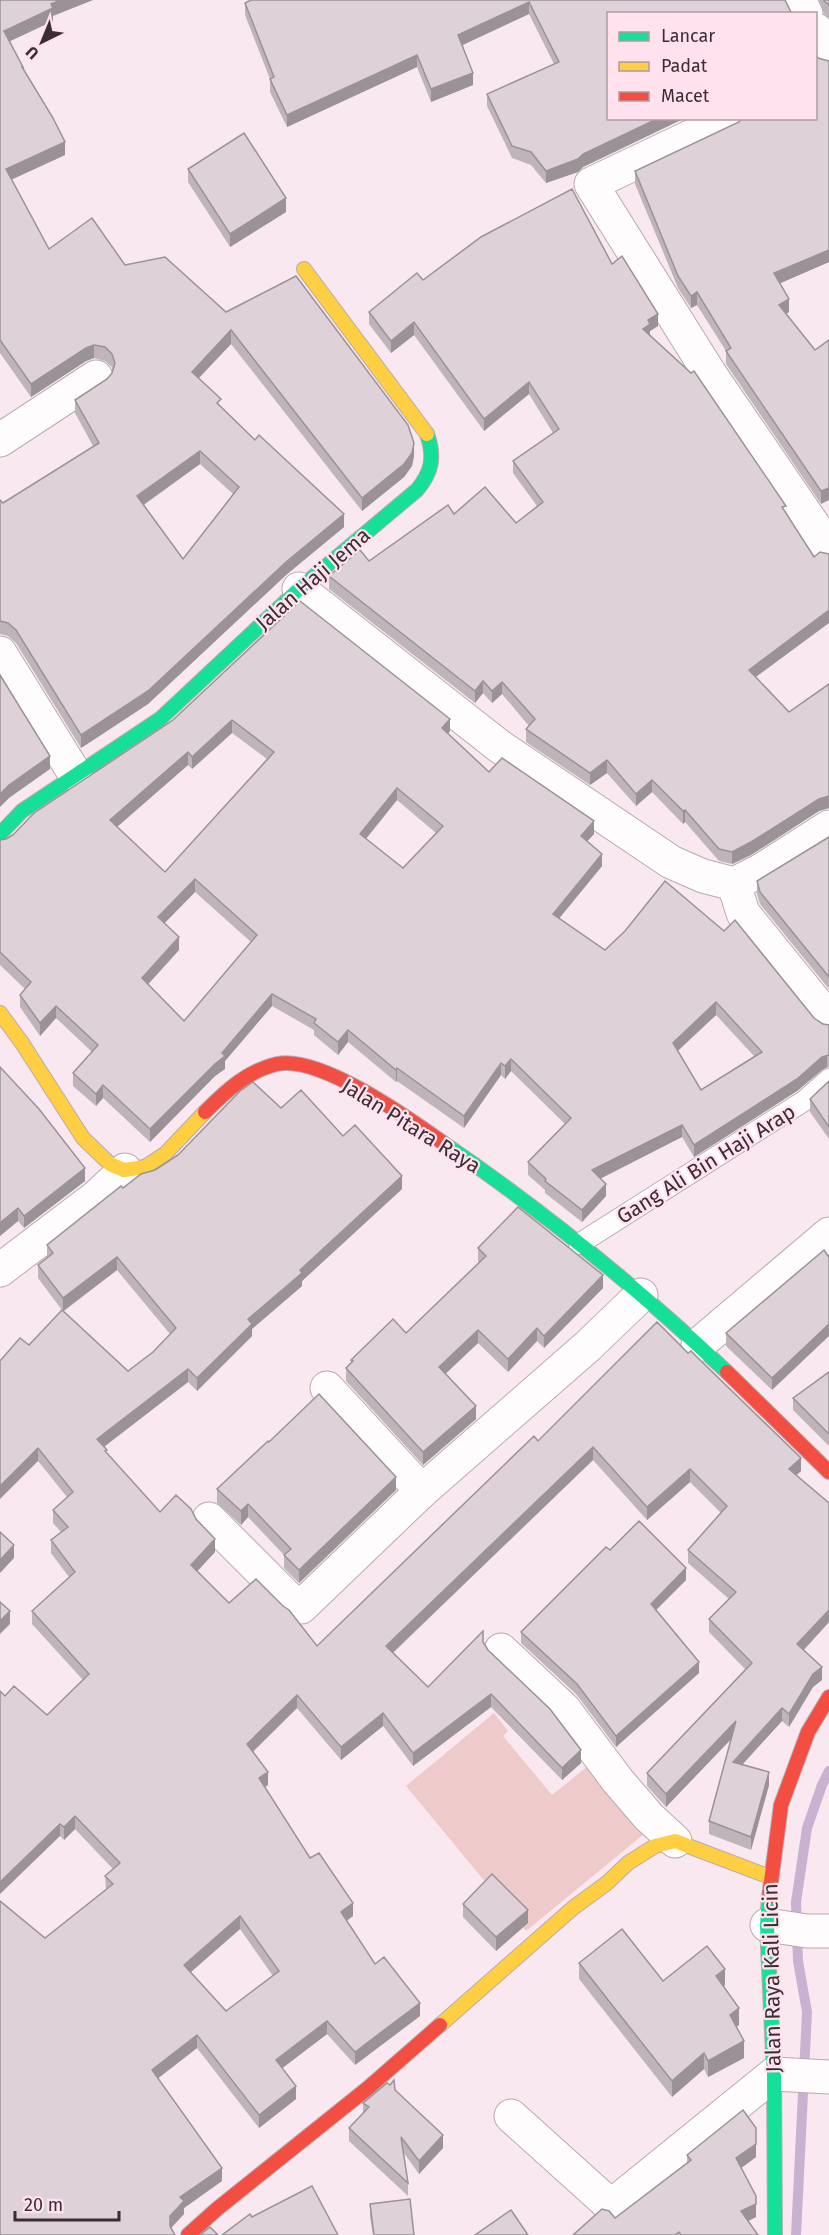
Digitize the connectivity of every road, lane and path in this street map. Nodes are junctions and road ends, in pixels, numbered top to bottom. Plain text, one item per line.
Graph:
1 (817, 32) edge
2 (829, 55) edge
3 (726, 120) edge
4 (304, 269) dead end
5 (96, 378) dead end
6 (0, 440) edge
7 (829, 548) edge
8 (299, 589) junction
9 (0, 653) edge
10 (75, 774) junction
11 (829, 827) edge
12 (0, 834) edge
13 (734, 884) junction
14 (0, 1013) edge
15 (829, 1019) edge
16 (829, 1079) edge
17 (125, 1170) junction
18 (829, 1234) edge
19 (579, 1244) junction
20 (0, 1270) edge
21 (641, 1295) junction
22 (698, 1345) junction
23 (327, 1388) dead end
24 (829, 1472) edge
25 (422, 1491) junction
26 (209, 1519) dead end
27 (501, 1650) dead end
28 (829, 1697) edge
29 (675, 1841) junction
30 (770, 1877) junction
31 (797, 1929) edge
32 (803, 2076) edge
33 (511, 2116) dead end
34 (188, 2235) edge
35 (776, 2235) edge

1 - 2 street
3 - 7 street
4 - 8 street, Jalan Haji Jema
5 - 6 street
8 - 10 street, Jalan Haji Jema
8 - 13 street
9 - 10 street
10 - 12 street, Jalan Haji Jema
11 - 13 street
13 - 15 street
14 - 17 street
16 - 19 lane, Gang Ali Bin Haji Arap
17 - 19 street, Jalan Pitara Raya
17 - 20 street
18 - 22 street
19 - 21 street, Jalan Pitara Raya
21 - 22 street, Jalan Pitara Raya
21 - 25 street
22 - 24 street, Jalan Pitara Raya
23 - 25 street
25 - 26 street
27 - 29 street
28 - 30 street, Jalan Raya Kali Licin
29 - 30 street
29 - 34 street
30 - 31 street, Jalan Raya Kali Licin
31 - 32 street, Jalan Raya Kali Licin
32 - 33 street
32 - 35 street, Jalan Raya Kali Licin

